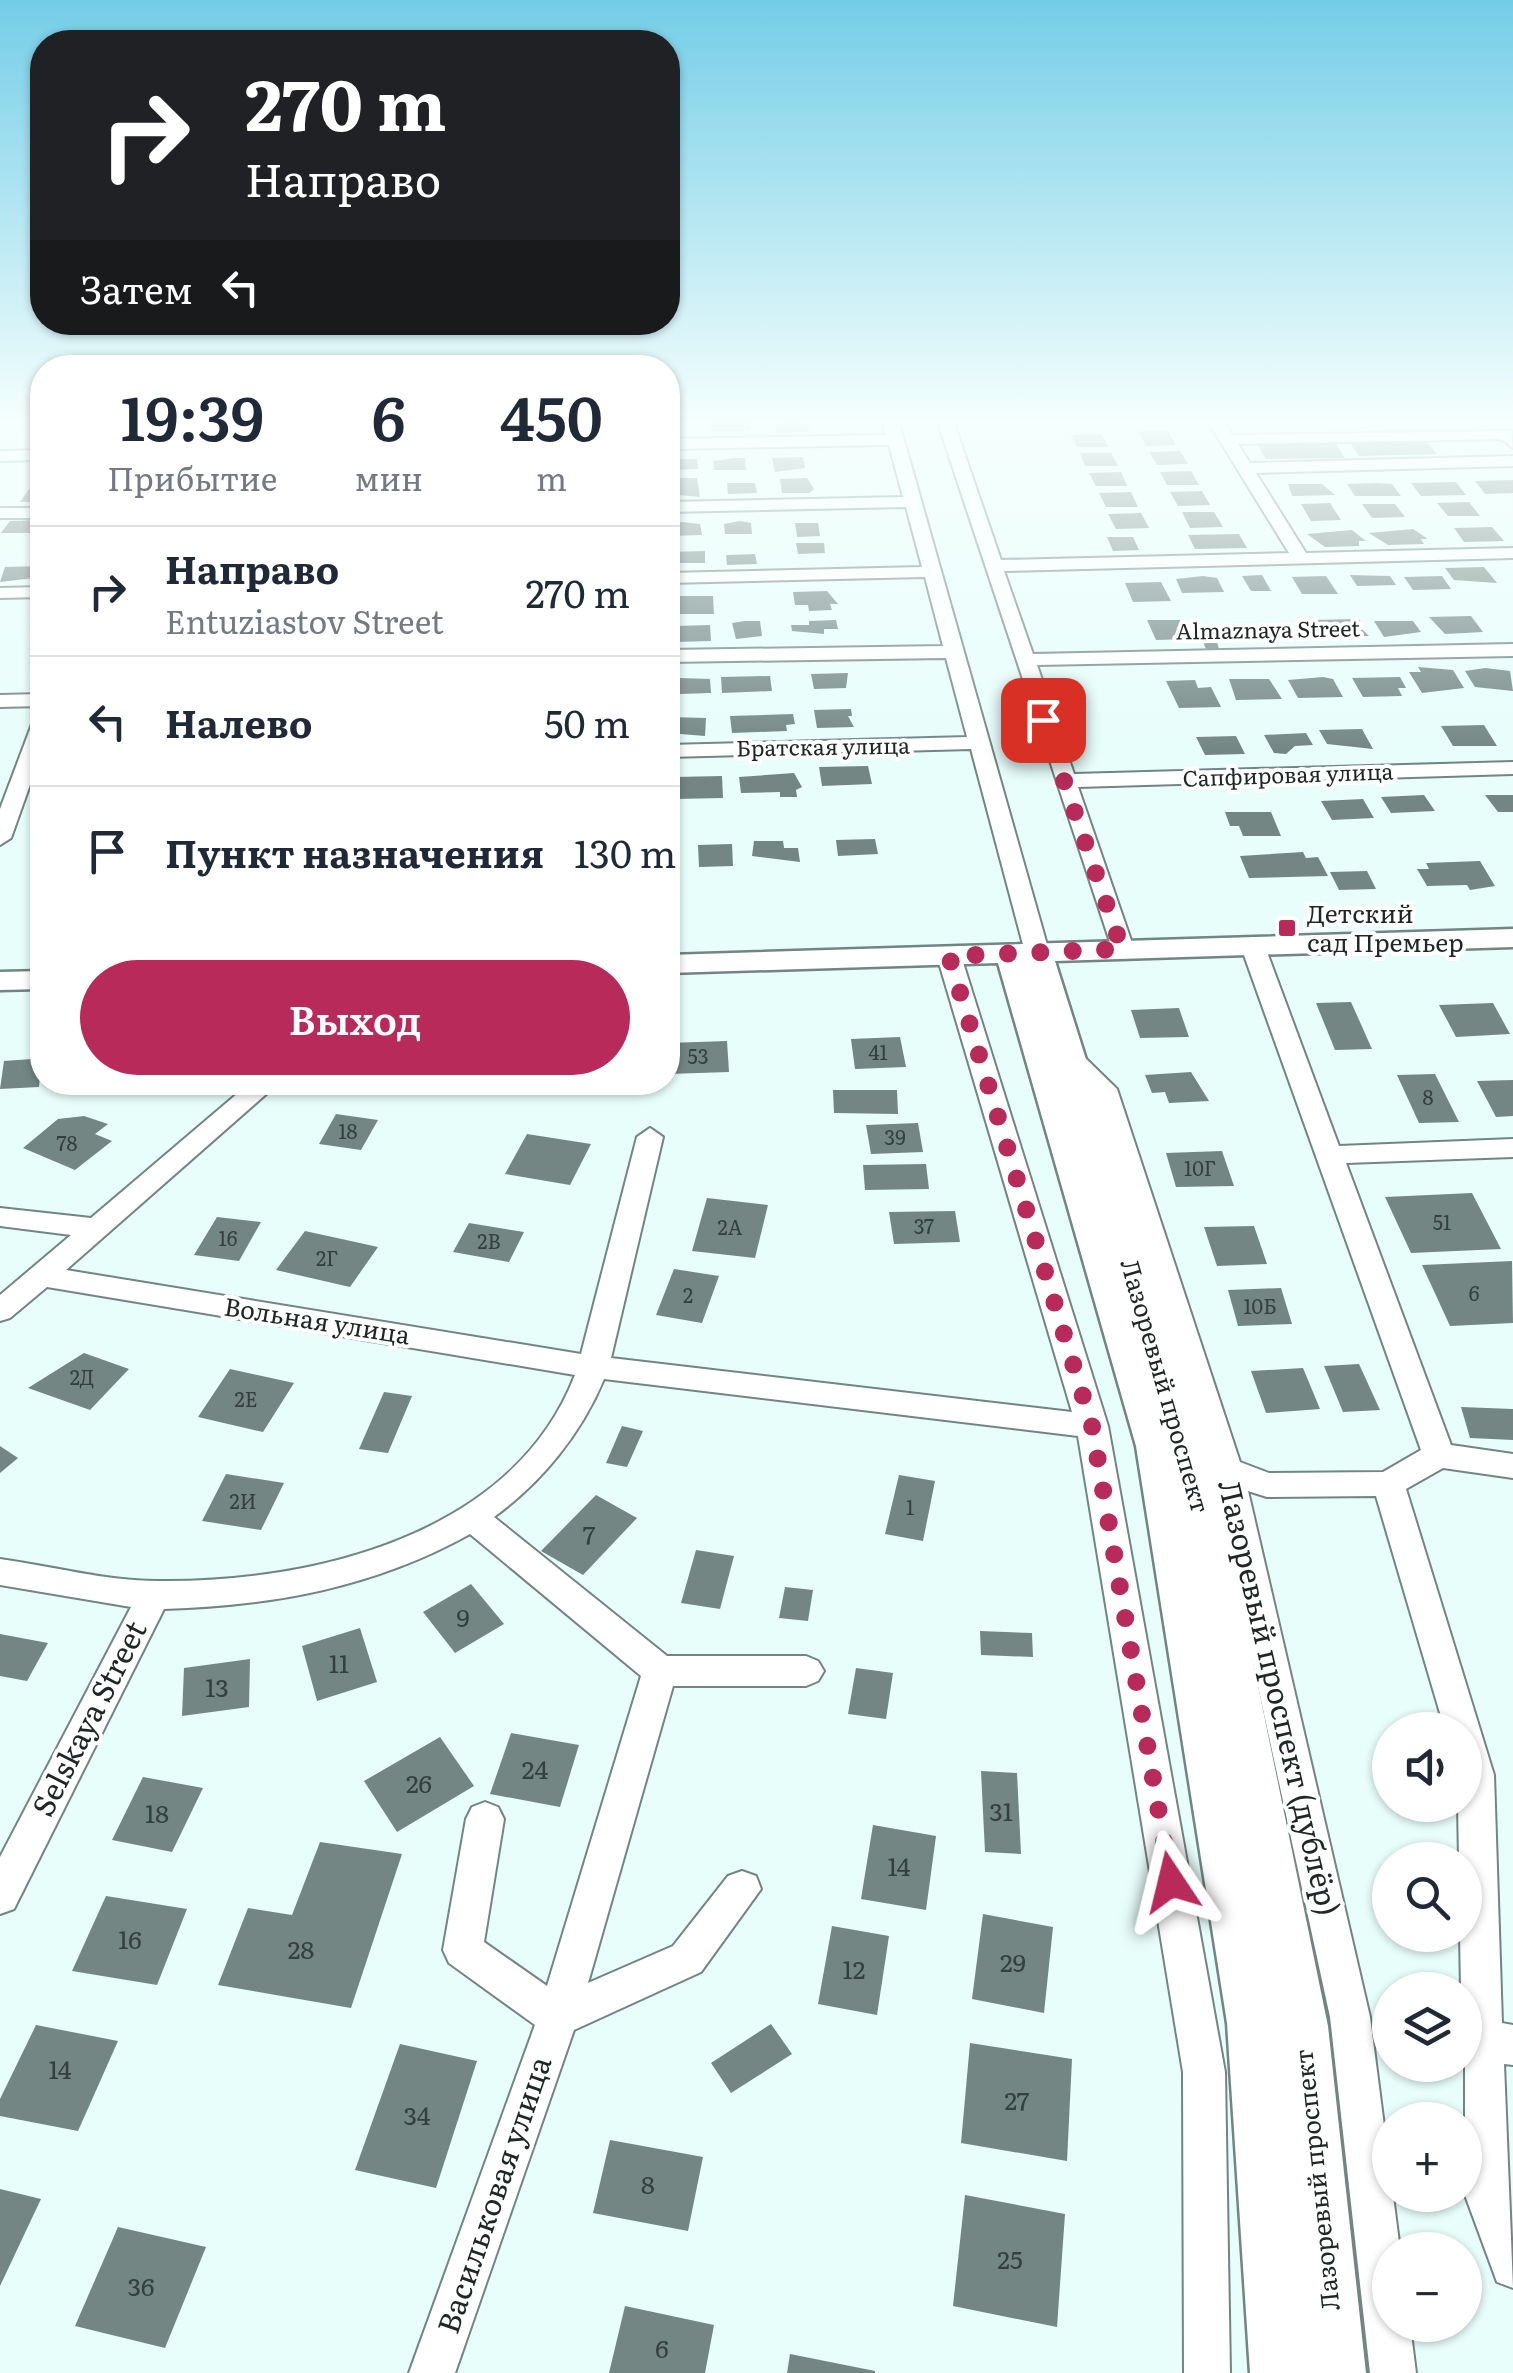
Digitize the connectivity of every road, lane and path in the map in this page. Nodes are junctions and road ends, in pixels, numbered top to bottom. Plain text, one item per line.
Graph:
1 (920, 531) edge
2 (981, 531) edge
3 (1285, 531) edge
4 (1513, 554) edge
5 (1302, 559) junction
6 (992, 566) junction
7 (932, 572) junction
8 (680, 578) edge
9 (30, 592) edge
10 (0, 593) edge
11 (1513, 650) edge
12 (953, 652) junction
13 (680, 656) edge
14 (1023, 660) junction
15 (0, 700) edge
16 (30, 700) edge
17 (978, 744) junction
18 (680, 751) edge
19 (1513, 768) edge
20 (30, 776) edge
21 (1064, 781) junction
22 (1, 834) edge
23 (1513, 938) edge
24 (1252, 944) junction
25 (1122, 949) junction
26 (1024, 953) junction
27 (949, 956) junction
28 (680, 964) edge
29 (30, 980) edge
30 (0, 981) edge
31 (1066, 1054) junction
32 (252, 1095) edge
33 (650, 1137) dead end
34 (1513, 1148) edge
35 (1329, 1155) junction
36 (0, 1216) edge
37 (94, 1228) junction
38 (41, 1276) junction
39 (0, 1310) edge
40 (592, 1367) junction
41 (1092, 1426) junction
42 (1439, 1456) junction
43 (1513, 1466) edge
44 (1227, 1470) junction
45 (1388, 1484) junction
46 (471, 1516) junction
47 (0, 1572) edge
48 (154, 1595) junction
49 (660, 1671) junction
50 (806, 1671) dead end
51 (1457, 1712) edge
52 (485, 1818) dead end
53 (1480, 1822) edge
54 (742, 1889) dead end
55 (0, 1896) edge
56 (558, 2018) junction
57 (1498, 2043) edge
58 (1513, 2266) edge
59 (432, 2373) edge
60 (1207, 2373) edge
61 (1278, 2373) edge
62 (1336, 2373) edge
63 (1393, 2373) edge

1 - 7 street, Лазоревый проспект
2 - 6 street
3 - 5 street
4 - 5 street
5 - 6 street
6 - 14 street
7 - 8 street
7 - 12 street, Лазоревый проспект
9 - 10 street
11 - 14 street, Almaznaya Street
12 - 13 street
12 - 17 street, Лазоревый проспект
14 - 21 street
15 - 16 street
17 - 18 street, Братская улица
17 - 26 street, Лазоревый проспект
19 - 21 street, Сапфировая улица
20 - 22 street
21 - 25 street
23 - 24 street
24 - 25 street
24 - 35 street
25 - 26 street
26 - 27 street
26 - 31 street, Лазоревый проспект
26 - 61 street, Лазоревый проспект
27 - 28 street
27 - 41 street
29 - 30 street
31 - 44 street, Лазоревый проспект (дублёр)
31 - 62 street, Лазоревый проспект
32 - 37 street
33 - 40 street
34 - 35 street
35 - 42 street
36 - 37 street
37 - 38 street
38 - 39 street
38 - 40 street, Вольная улица
40 - 41 street, Вольная улица
40 - 46 street
41 - 60 street
42 - 43 street
42 - 45 street
44 - 45 street
44 - 63 street, Лазоревый проспект (дублёр)
45 - 51 street
46 - 48 street
46 - 49 street
47 - 48 street
48 - 55 street, Selskaya Street
49 - 50 street
49 - 56 street, Васильковая улица
52 - 56 street
53 - 57 street
54 - 56 street
56 - 59 street, Васильковая улица
57 - 58 street

